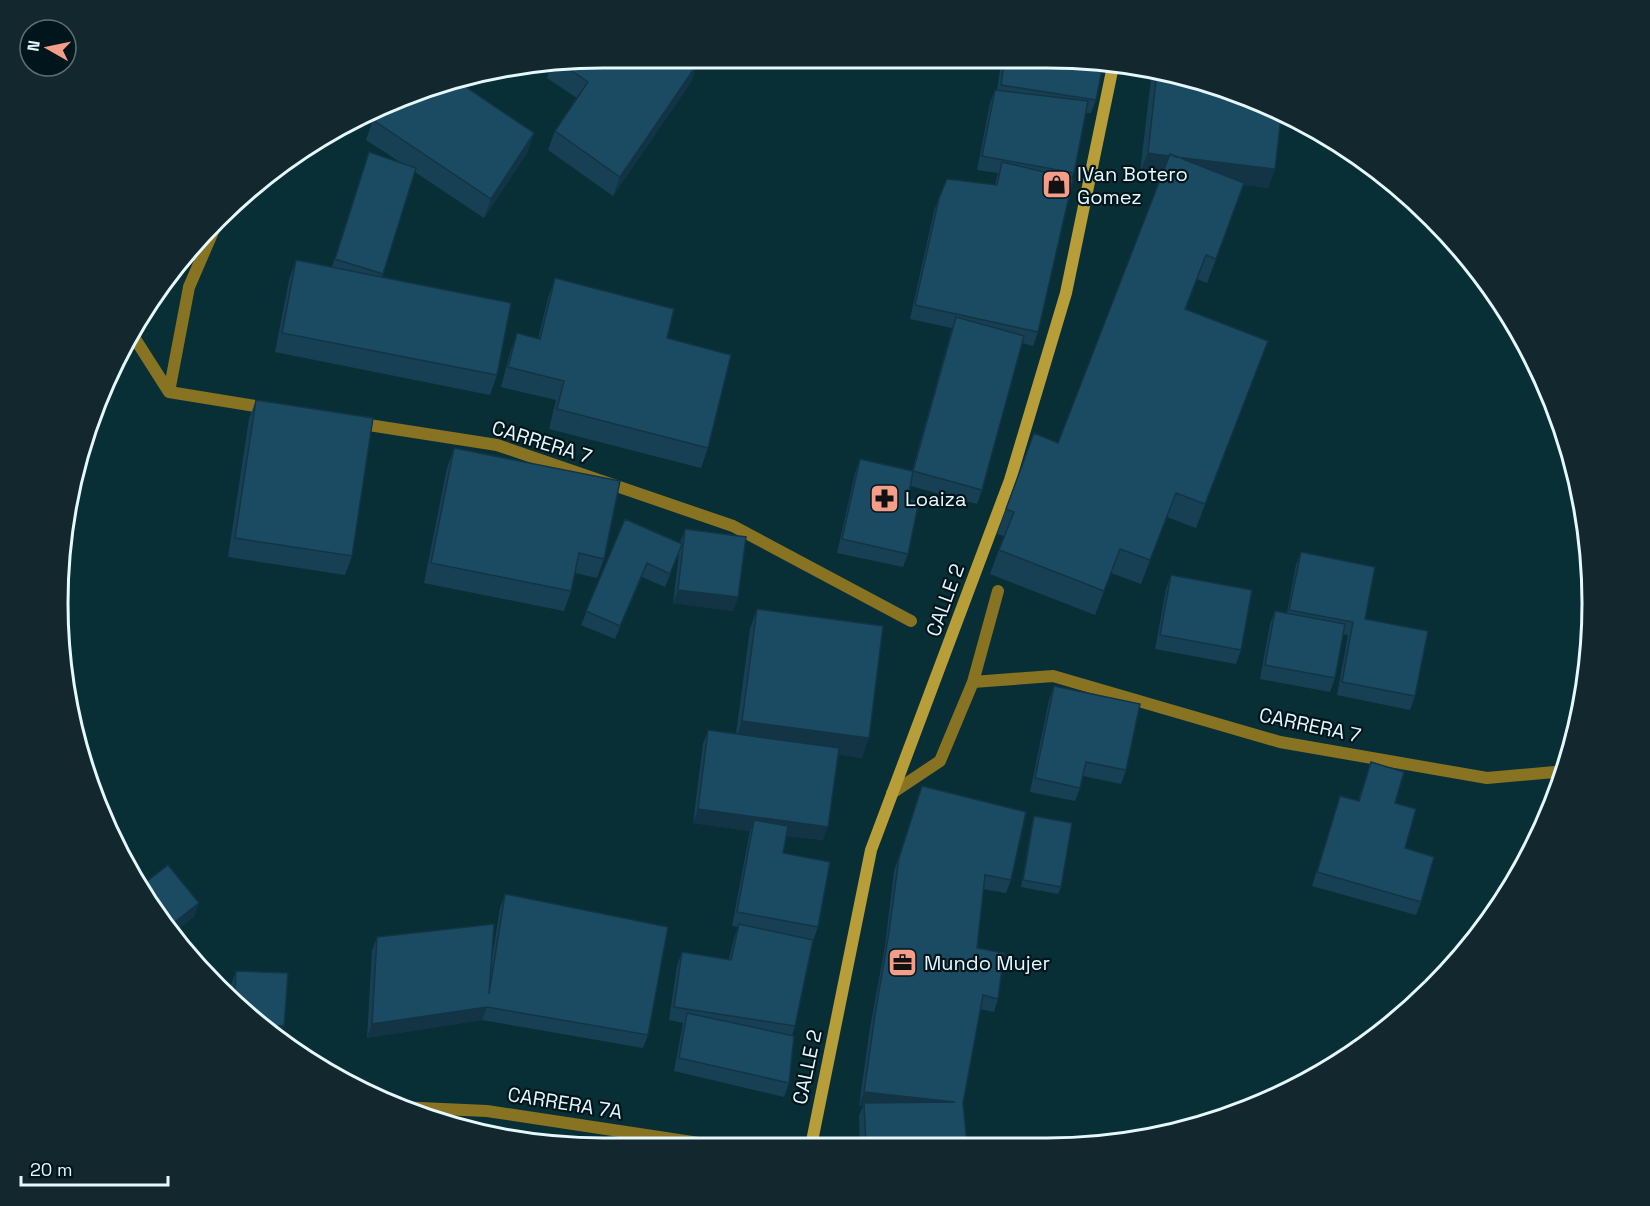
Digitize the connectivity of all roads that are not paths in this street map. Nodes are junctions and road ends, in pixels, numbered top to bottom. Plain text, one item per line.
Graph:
1 (1112, 72) edge
2 (209, 240) edge
3 (136, 341) edge
4 (169, 392) junction
5 (286, 411) edge
6 (345, 421) edge
7 (998, 591) edge
8 (911, 621) dead end
9 (973, 682) junction
10 (1555, 772) edge
11 (891, 793) junction
12 (426, 1108) edge
13 (666, 1138) edge
14 (813, 1138) edge

1 - 11 street, CALLE 2
2 - 4 street
3 - 4 street
4 - 5 street
6 - 8 street, CARRERA 7
7 - 9 street
9 - 10 street, CARRERA 7
9 - 11 street
11 - 14 street, CALLE 2
12 - 13 street, CARRERA 7A

